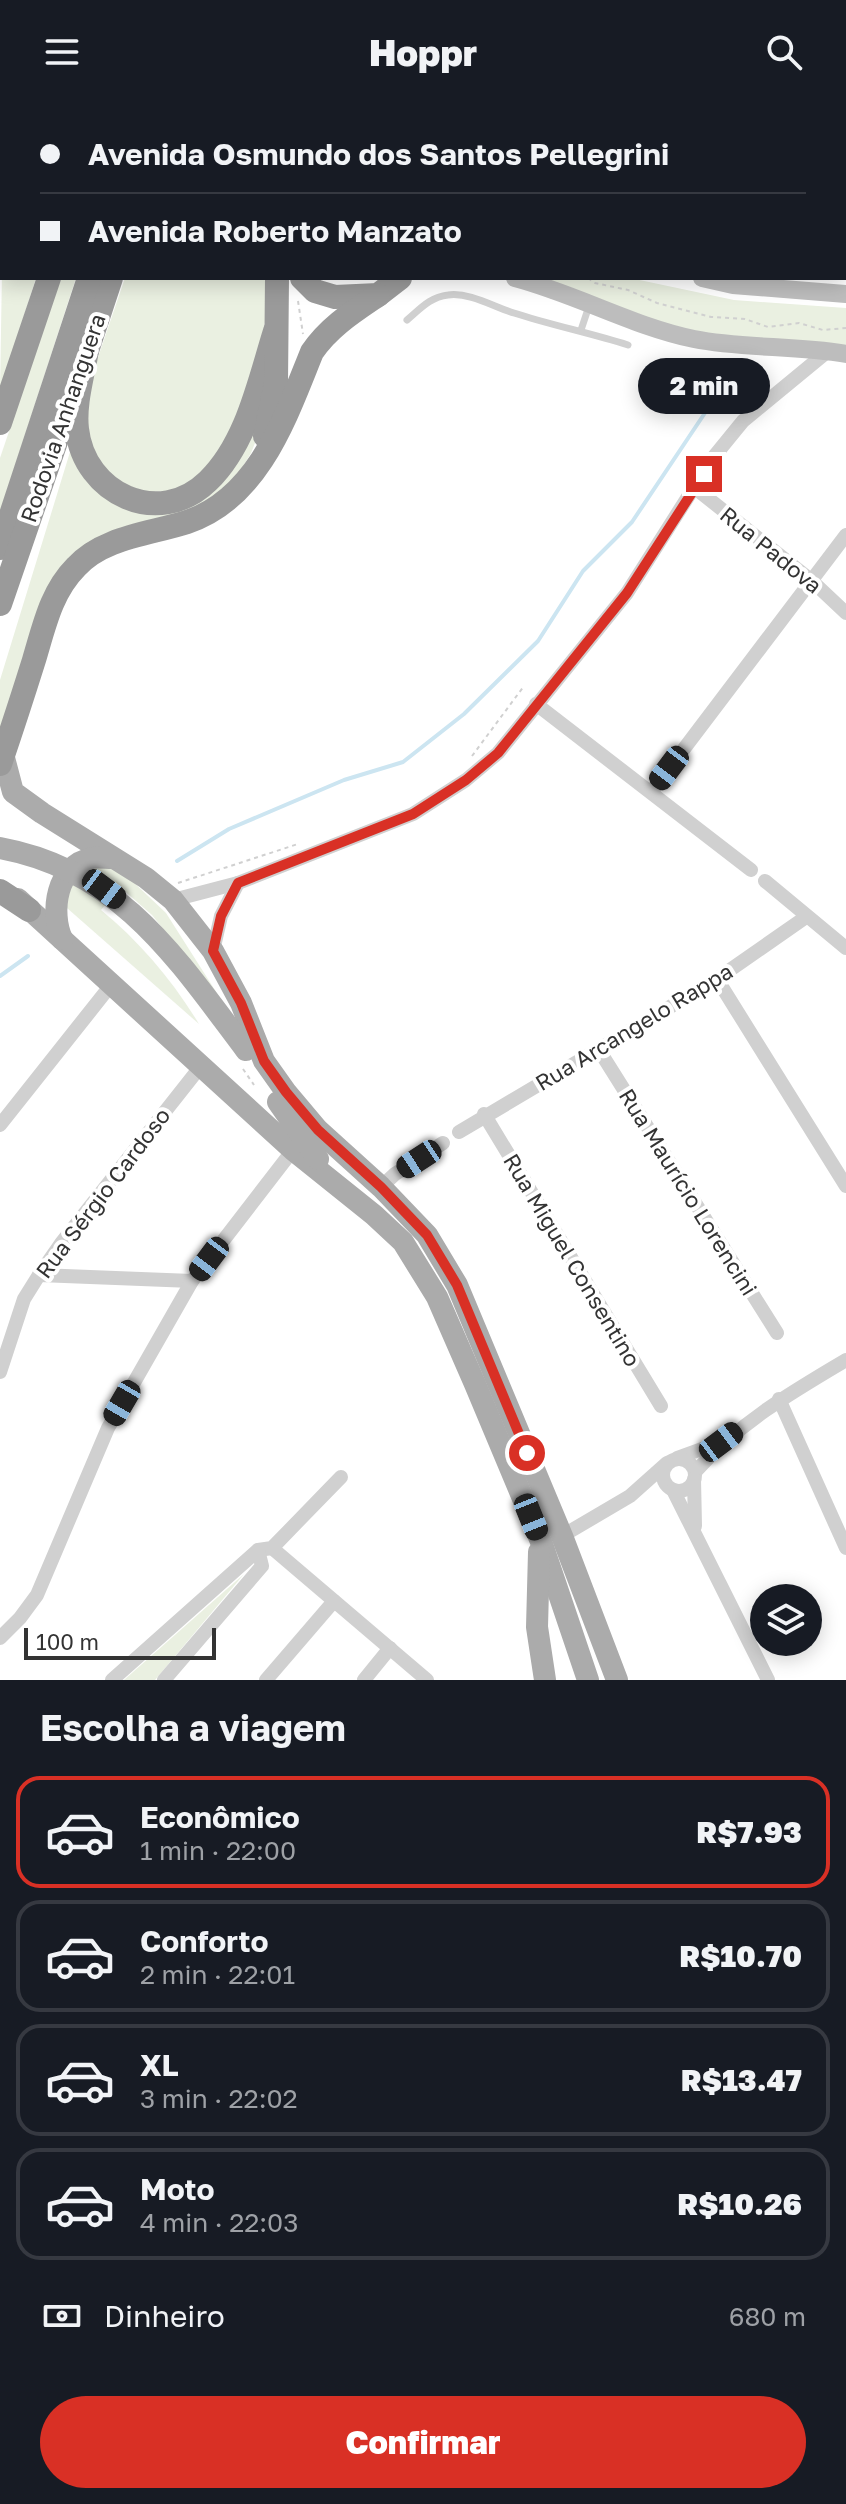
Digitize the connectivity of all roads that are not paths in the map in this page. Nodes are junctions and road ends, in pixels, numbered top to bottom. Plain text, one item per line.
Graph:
1 (48, 280) edge
2 (88, 280) edge
3 (110, 280) edge
4 (277, 280) edge
5 (398, 280) edge
6 (521, 280) edge
7 (711, 280) edge
8 (305, 281) edge
9 (846, 294) edge
10 (378, 295) junction
11 (590, 303) junction
12 (407, 320) dead end
13 (581, 330) junction
14 (275, 331) junction
15 (628, 345) dead end
16 (87, 350) junction
17 (837, 353) edge
18 (0, 423) edge
19 (249, 476) junction
20 (695, 488) junction
21 (846, 535) edge
22 (0, 548) edge
23 (812, 581) junction
24 (0, 604) edge
25 (846, 613) edge
26 (536, 704) junction
27 (2, 759) edge
28 (652, 791) junction
29 (0, 848) edge
30 (112, 858) junction
31 (751, 870) dead end
32 (765, 881) dead end
33 (0, 882) edge
34 (238, 883) junction
35 (0, 891) edge
36 (166, 894) junction
37 (29, 910) junction
38 (806, 917) junction
39 (63, 941) junction
40 (846, 948) edge
41 (213, 951) junction
42 (717, 979) junction
43 (111, 985) junction
44 (599, 1050) junction
45 (245, 1060) junction
46 (201, 1066) junction
47 (286, 1092) junction
48 (484, 1114) junction
49 (0, 1125) edge
50 (459, 1132) dead end
51 (443, 1143) dead end
52 (293, 1150) junction
53 (846, 1186) edge
54 (381, 1187) junction
55 (353, 1199) junction
56 (39, 1275) junction
57 (192, 1281) junction
58 (777, 1333) dead end
59 (846, 1360) edge
60 (0, 1372) edge
61 (779, 1399) junction
62 (661, 1406) dead end
63 (721, 1442) junction
64 (672, 1461) junction
65 (694, 1476) junction
66 (341, 1477) dead end
67 (670, 1488) junction
68 (630, 1496) junction
69 (695, 1530) junction
70 (552, 1540) junction
71 (846, 1548) edge
72 (265, 1549) junction
73 (334, 1601) junction
74 (0, 1638) edge
75 (390, 1648) junction
76 (112, 1680) edge
77 (164, 1680) edge
78 (266, 1680) edge
79 (364, 1680) edge
80 (427, 1680) edge
81 (545, 1680) edge
82 (588, 1680) edge
83 (617, 1680) edge
84 (768, 1680) edge

1 - 18 highway
2 - 22 highway, Rodovia Anhanguera
3 - 16 highway, Rodovia Anhanguera
4 - 14 highway
5 - 10 highway
6 - 11 street
7 - 9 street
8 - 10 highway
10 - 19 highway
11 - 13 lane
11 - 17 street
12 - 13 lane
13 - 15 lane
14 - 16 highway
14 - 19 highway
16 - 24 highway, Rodovia Anhanguera
17 - 20 street
19 - 27 highway
20 - 23 street, Rua Padova
20 - 26 street
21 - 23 street
23 - 25 street, Rua Padova
23 - 28 street
26 - 28 street
26 - 34 street
27 - 30 main road
28 - 31 street
29 - 45 main road, bridge
30 - 36 main road
30 - 39 main road
32 - 38 street
33 - 37 main road
34 - 36 street
34 - 41 street
35 - 37 highway
36 - 41 main road
37 - 39 main road
38 - 40 street
38 - 42 street, Rua Arcangelo Rappa
39 - 43 main road
41 - 47 main road
42 - 44 street, Rua Arcangelo Rappa
42 - 53 street
43 - 46 main road
43 - 49 street
44 - 48 street, Rua Arcangelo Rappa
44 - 58 street, Rua Maurício Lorencini
45 - 47 main road
45 - 55 main road
46 - 52 main road
46 - 56 street, Rua Sérgio Cardoso
47 - 54 main road
48 - 50 street, Rua Arcangelo Rappa
48 - 62 street, Rua Miguel Consentino
51 - 54 street
52 - 55 main road
52 - 57 street
54 - 70 main road
55 - 70 main road
56 - 57 street
56 - 60 street, Rua Sérgio Cardoso
57 - 74 street
59 - 61 street
61 - 63 street
61 - 71 street
63 - 64 street
63 - 65 street
64 - 65 street
64 - 67 street
64 - 68 street
65 - 67 street
65 - 69 street
66 - 72 street
67 - 68 street
67 - 69 street
68 - 70 street
69 - 84 street
70 - 81 main road
70 - 82 main road
70 - 83 main road
72 - 73 street
72 - 76 street
72 - 77 street
73 - 75 street
73 - 78 street
75 - 79 street
75 - 80 street

